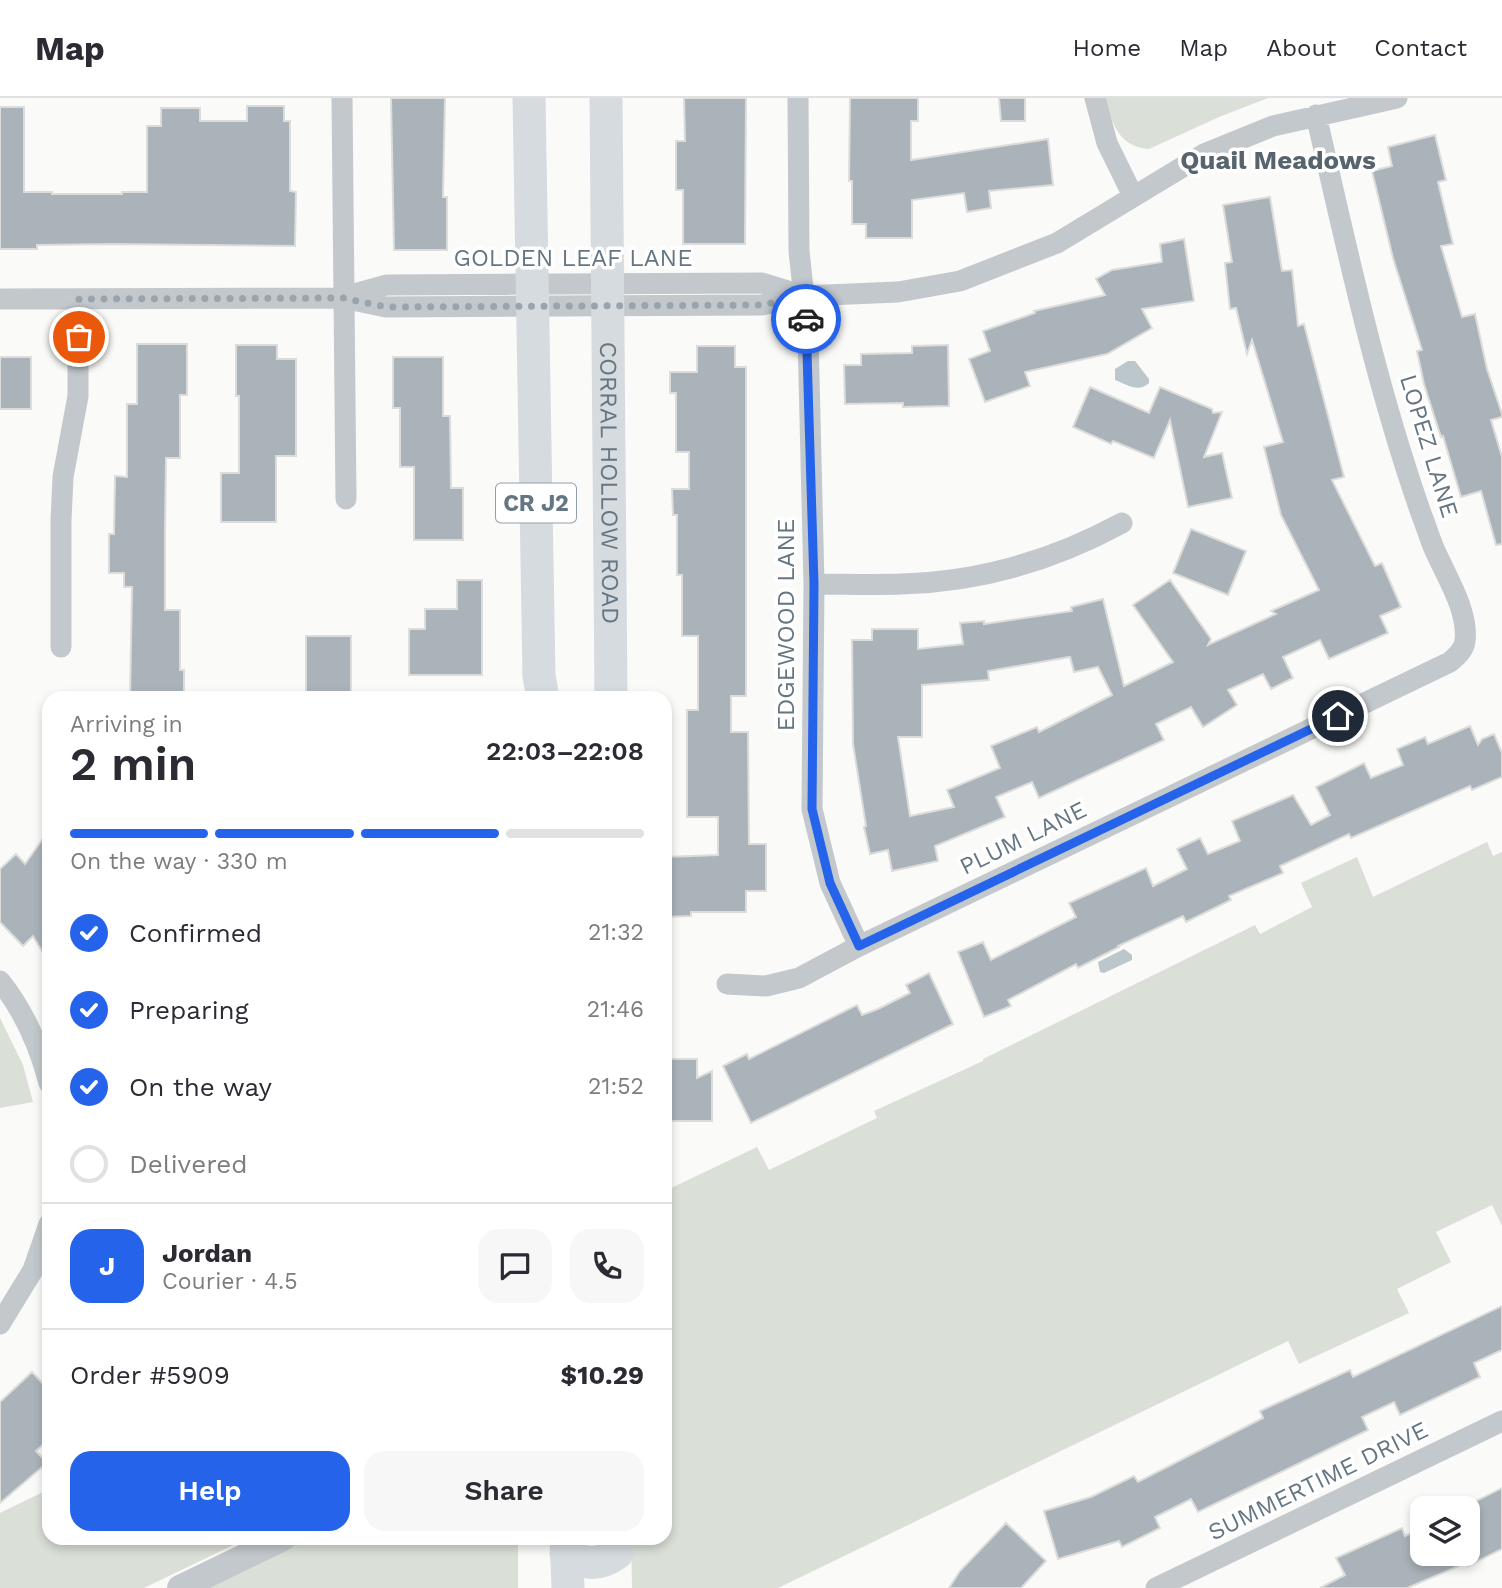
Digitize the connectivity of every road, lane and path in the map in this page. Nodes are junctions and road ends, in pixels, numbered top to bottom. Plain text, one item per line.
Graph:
1 (342, 98) edge
2 (529, 98) edge
3 (606, 98) edge
4 (798, 98) edge
5 (1095, 98) edge
6 (1397, 98) edge
7 (1316, 115) junction
8 (1133, 196) junction
9 (532, 295) junction
10 (608, 295) junction
11 (803, 296) junction
12 (343, 298) junction
13 (0, 299) edge
14 (79, 299) junction
15 (346, 499) dead end
16 (1122, 523) dead end
17 (814, 584) junction
18 (61, 647) dead end
19 (540, 691) edge
20 (611, 691) edge
21 (1338, 716) joint
22 (859, 946) junction
23 (0, 981) edge
24 (727, 984) dead end
25 (42, 1049) edge
26 (42, 1244) edge
27 (0, 1324) edge
28 (1502, 1421) edge
29 (269, 1545) edge
30 (617, 1545) edge
31 (566, 1546) edge
32 (180, 1588) edge
33 (568, 1588) edge
34 (617, 1588) edge
35 (1156, 1588) edge

1 - 12 street
2 - 9 main road, CR J2
3 - 10 main road, CORRAL HOLLOW ROAD / CR J2
4 - 11 street, EDGEWOOD LANE
5 - 8 street
6 - 7 street, GOLDEN LEAF LANE
7 - 8 street, GOLDEN LEAF LANE
7 - 21 street, LOPEZ LANE
8 - 11 street, GOLDEN LEAF LANE
9 - 10 street, GOLDEN LEAF LANE
9 - 12 street, GOLDEN LEAF LANE
9 - 19 main road, CR J2
10 - 11 street, GOLDEN LEAF LANE
10 - 20 main road, CORRAL HOLLOW ROAD / CR J2
11 - 17 street, EDGEWOOD LANE
12 - 14 street, GOLDEN LEAF LANE
12 - 15 street
13 - 14 street, GOLDEN LEAF LANE
14 - 18 street
16 - 17 street
17 - 22 street, EDGEWOOD LANE
21 - 22 street, PLUM LANE
22 - 24 street, PLUM LANE
23 - 25 street
26 - 27 street
28 - 35 street, SUMMERTIME DRIVE
29 - 32 street
30 - 31 main road
30 - 34 main road
31 - 33 main road

